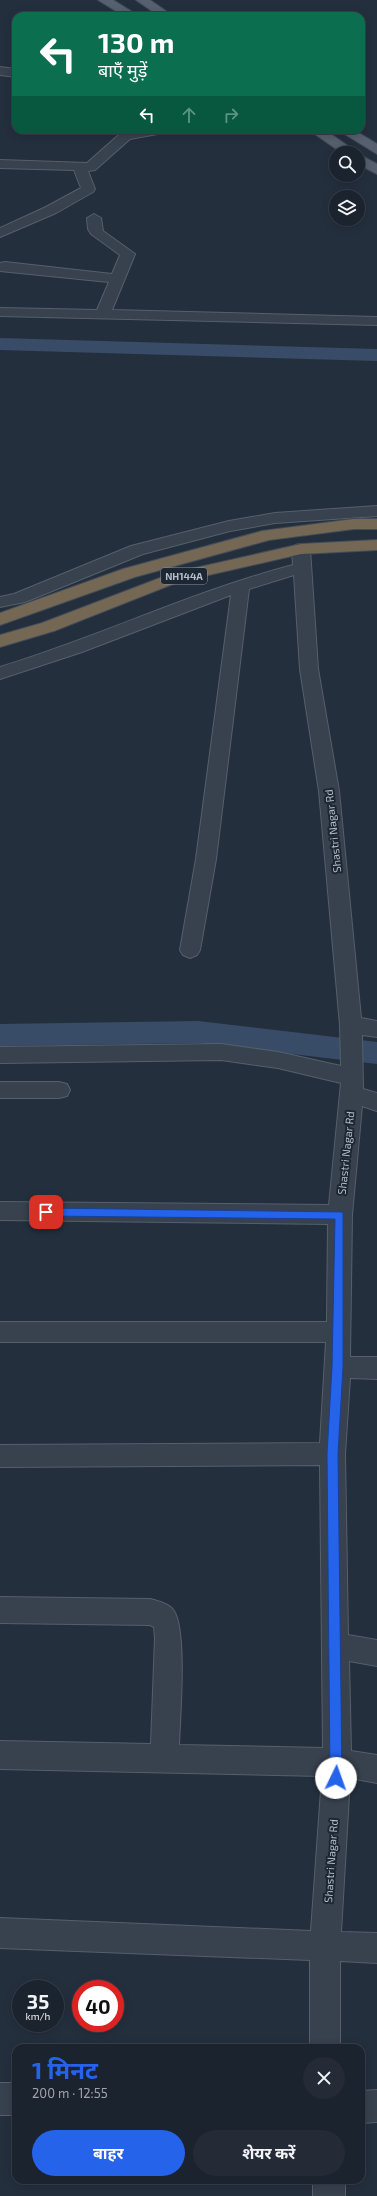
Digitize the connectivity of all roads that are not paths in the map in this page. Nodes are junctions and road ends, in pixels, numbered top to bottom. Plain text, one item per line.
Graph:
1 (104, 0) edge
2 (142, 0) edge
3 (126, 12) edge
4 (161, 12) edge
5 (0, 71) edge
6 (12, 72) edge
7 (137, 134) edge
8 (322, 134) edge
9 (351, 134) edge
10 (340, 146) edge
11 (377, 150) edge
12 (365, 162) edge
13 (0, 164) edge
14 (80, 168) junction
15 (377, 170) edge
16 (94, 218) dead end
17 (0, 232) edge
18 (4, 247) edge
19 (1, 267) edge
20 (118, 279) junction
21 (0, 312) edge
22 (103, 314) junction
23 (377, 321) edge
24 (377, 511) edge
25 (377, 524) edge
26 (377, 545) edge
27 (300, 549) junction
28 (302, 568) junction
29 (241, 585) junction
30 (0, 602) edge
31 (0, 619) edge
32 (0, 641) edge
33 (0, 673) edge
34 (190, 950) dead end
35 (377, 1029) edge
36 (0, 1056) edge
37 (351, 1059) junction
38 (0, 1090) edge
39 (58, 1090) dead end
40 (377, 1102) edge
41 (0, 1212) edge
42 (340, 1215) junction
43 (0, 1332) edge
44 (337, 1332) junction
45 (338, 1367) junction
46 (377, 1368) edge
47 (332, 1454) junction
48 (0, 1456) edge
49 (0, 1610) edge
50 (336, 1646) junction
51 (377, 1652) edge
52 (0, 1755) edge
53 (165, 1758) junction
54 (337, 1762) junction
55 (377, 1769) edge
56 (0, 1933) edge
57 (325, 1946) junction
58 (377, 1948) edge
59 (325, 2044) edge
60 (0, 2098) edge
61 (12, 2099) edge
62 (365, 2106) edge
63 (377, 2106) edge
64 (328, 2184) edge
65 (329, 2196) edge

1 - 3 main road
2 - 4 main road
5 - 6 street
7 - 14 street
8 - 10 main road
9 - 11 main road
12 - 15 main road
13 - 14 street
14 - 17 street
16 - 20 street
18 - 19 street
19 - 20 street
20 - 22 street
21 - 22 street
22 - 23 street
24 - 30 street
25 - 31 highway, NH144A
26 - 27 highway, NH144A
27 - 28 street, Shastri Nagar Rd
27 - 32 highway, NH144A
28 - 29 street
28 - 37 street, Shastri Nagar Rd
29 - 33 street
29 - 34 street
35 - 37 street
36 - 37 street
37 - 40 street
37 - 42 street, Shastri Nagar Rd
38 - 39 street
41 - 42 street
42 - 44 street, Shastri Nagar Rd
43 - 44 street
44 - 45 street, Shastri Nagar Rd
45 - 46 street
45 - 47 street, Shastri Nagar Rd
47 - 48 street
47 - 50 street, Shastri Nagar Rd
49 - 53 street
50 - 51 street
50 - 54 street, Shastri Nagar Rd
52 - 53 street
53 - 54 street
54 - 55 street
54 - 57 street, Shastri Nagar Rd
56 - 57 street
57 - 58 street
57 - 59 street, Shastri Nagar Rd
60 - 61 street
62 - 63 street
64 - 65 street

